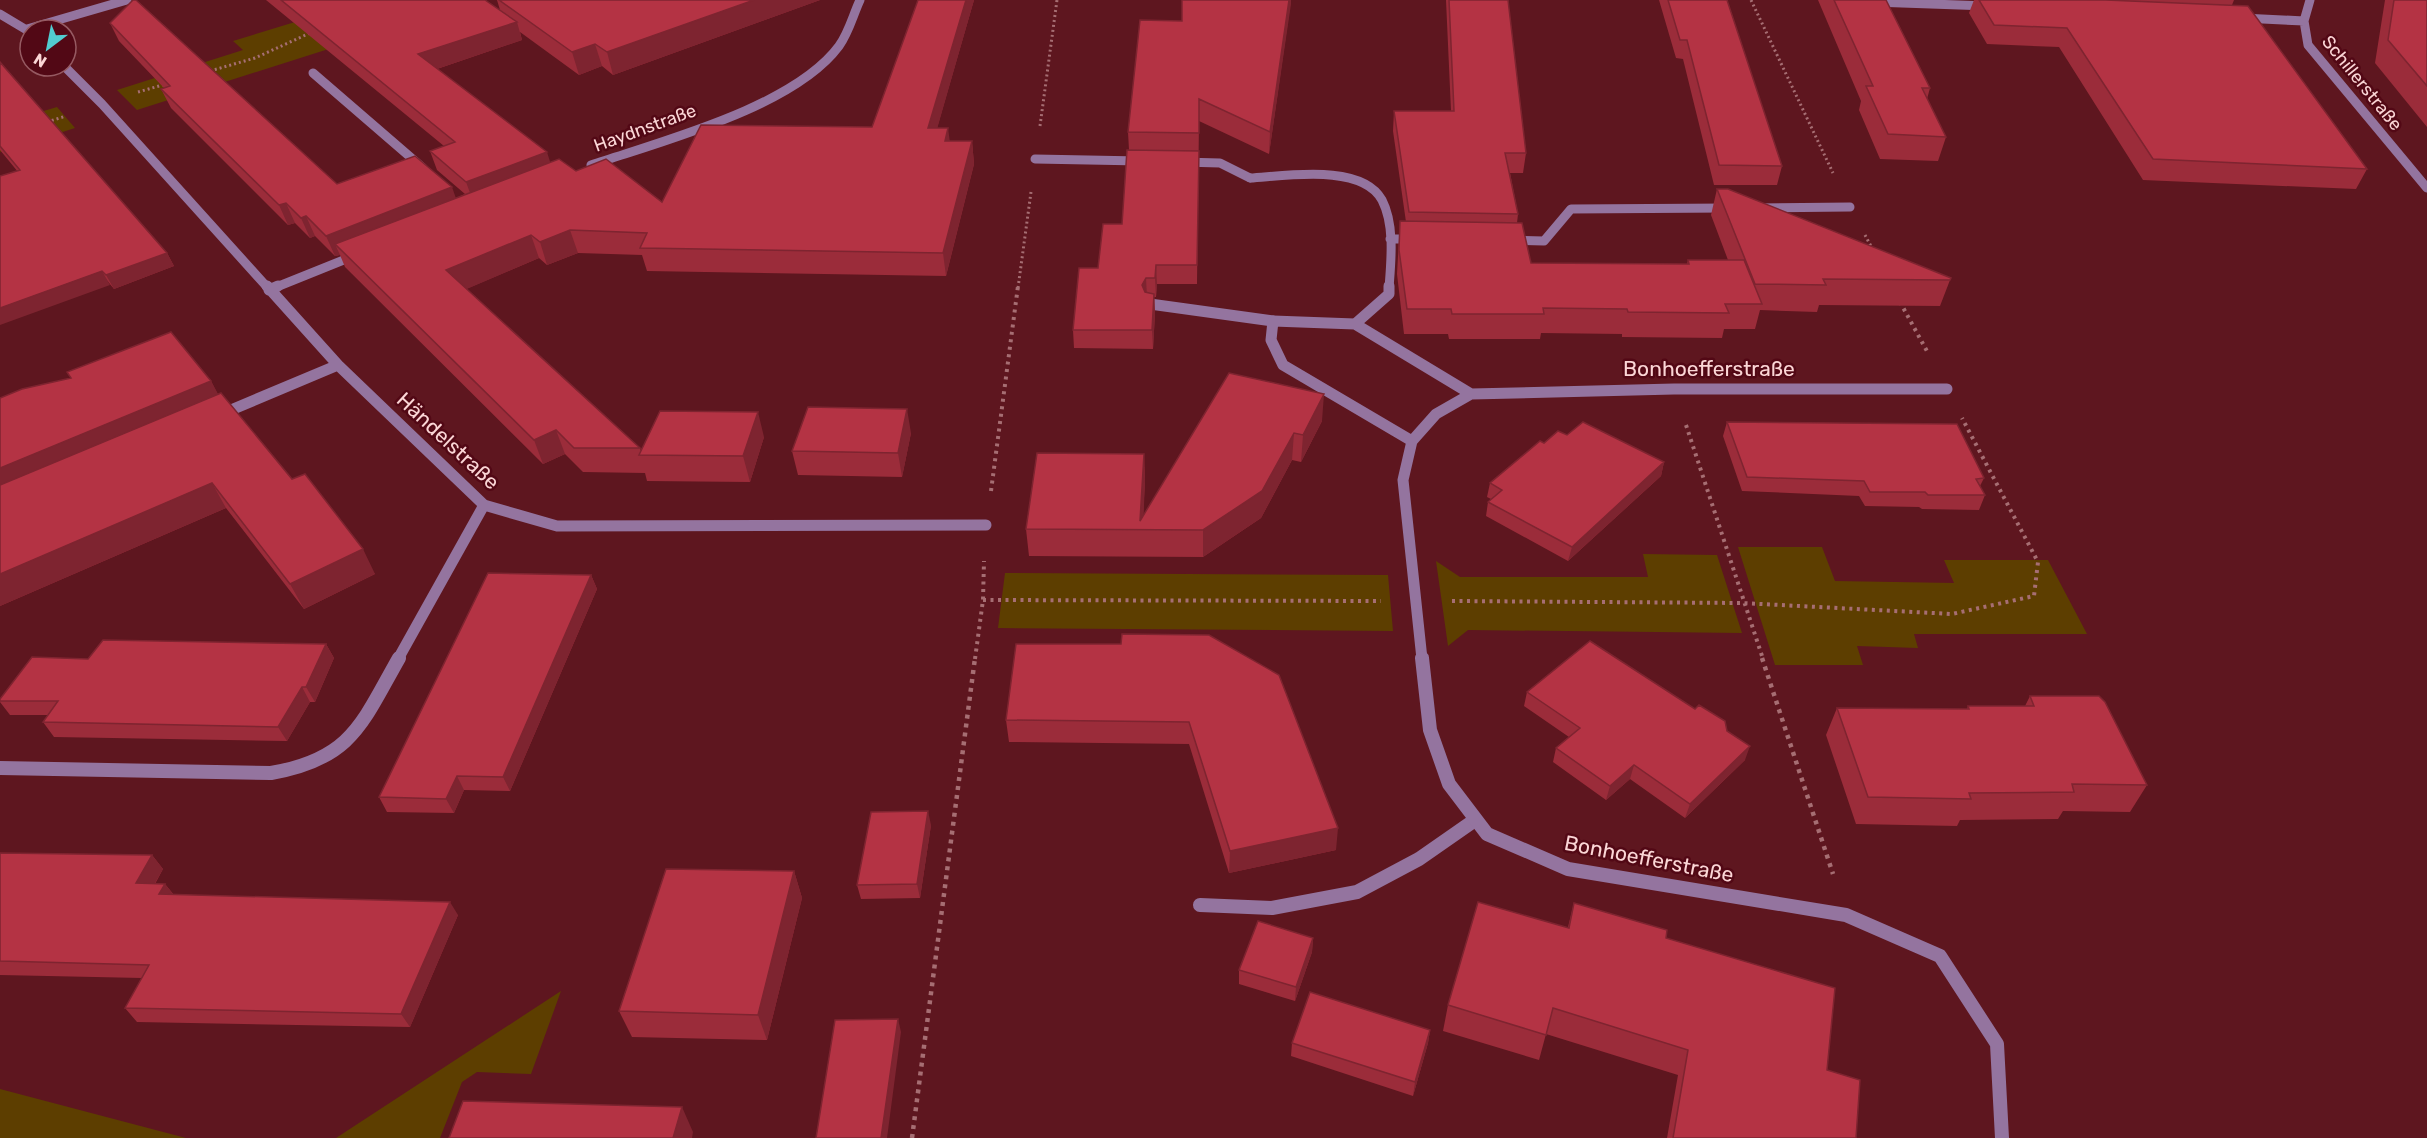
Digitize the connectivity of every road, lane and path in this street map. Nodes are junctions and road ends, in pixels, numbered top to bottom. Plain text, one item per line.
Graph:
1 (127, 0) edge
2 (860, 0) edge
3 (1057, 0) edge
4 (1751, 0) edge
5 (2310, 0) edge
6 (1863, 1) edge
7 (2002, 6) edge
8 (0, 14) edge
9 (2234, 17) edge
10 (70, 18) edge
11 (2304, 21) junction
12 (18, 25) edge
13 (311, 32) edge
14 (313, 72) dead end
15 (200, 74) edge
16 (76, 78) edge
17 (167, 84) edge
18 (102, 104) junction
19 (40, 124) edge
20 (1035, 159) junction
21 (1152, 162) edge
22 (1175, 162) edge
23 (584, 168) edge
24 (428, 171) edge
25 (2427, 188) edge
26 (1850, 207) junction
27 (1734, 208) edge
28 (1746, 208) edge
29 (1390, 239) junction
30 (1426, 239) edge
31 (1496, 240) edge
32 (365, 252) edge
33 (1877, 258) edge
34 (269, 290) junction
35 (1899, 298) edge
36 (1150, 304) edge
37 (1273, 321) junction
38 (1355, 324) junction
39 (338, 365) junction
40 (1674, 389) junction
41 (1947, 389) junction
42 (1472, 394) junction
43 (207, 420) edge
44 (1412, 441) junction
45 (484, 505) junction
46 (986, 525) junction
47 (983, 600) junction
48 (1415, 601) junction
49 (1742, 603) junction
50 (0, 768) edge
51 (1475, 820) junction
52 (1200, 905) dead end
53 (1846, 915) junction
54 (912, 1138) edge
55 (2002, 1138) edge

1 - 10 street
2 - 23 street, Haydnstraße
3 - 20 path
4 - 26 path
5 - 11 street, Schillerstraße
6 - 7 street
8 - 12 street
9 - 11 street, Schillerstraße
11 - 25 street, Schillerstraße
13 - 15 path
14 - 24 street
16 - 18 street, Händelstraße
17 - 18 path
18 - 19 path
18 - 34 street, Händelstraße
20 - 21 street
20 - 46 path
22 - 29 street
26 - 28 street
26 - 33 path
27 - 31 street
29 - 30 street
29 - 38 street
32 - 34 street
34 - 39 street, Händelstraße
35 - 41 path
36 - 37 street
37 - 38 street
37 - 44 street
38 - 42 street
39 - 43 street
39 - 45 street, Händelstraße
40 - 41 street, Bonhoefferstraße
40 - 42 street, Bonhoefferstraße
40 - 49 path
41 - 49 path
42 - 44 street, Bonhoefferstraße
44 - 48 street, Bonhoefferstraße
45 - 46 street, Händelstraße
45 - 50 street
46 - 47 path
47 - 48 path
47 - 54 path
48 - 49 path
48 - 51 street, Bonhoefferstraße
49 - 53 path
51 - 52 street
51 - 53 street, Bonhoefferstraße
53 - 55 street, Bonhoefferstraße

